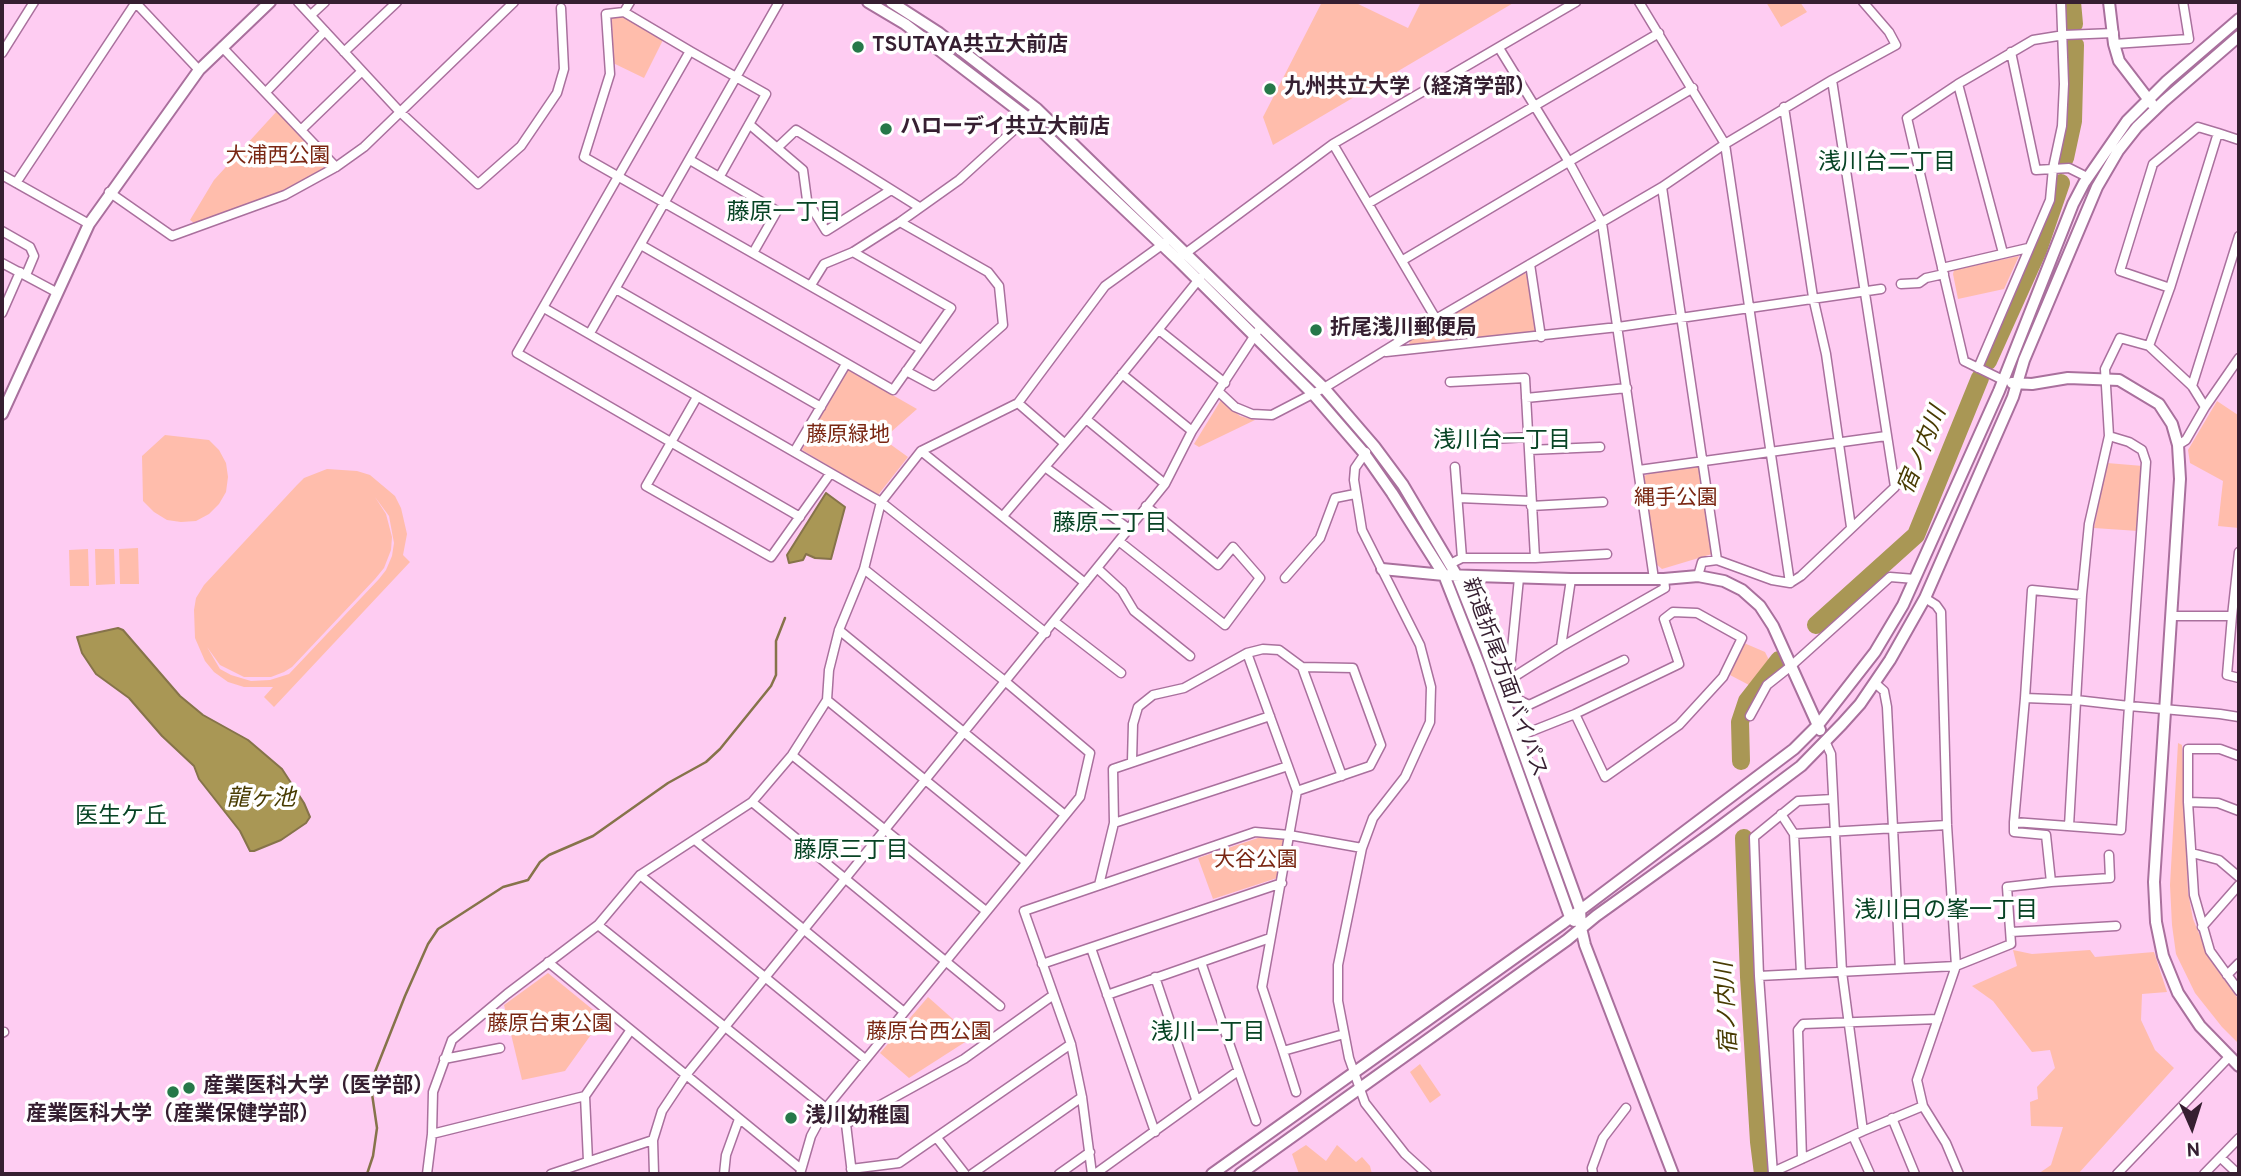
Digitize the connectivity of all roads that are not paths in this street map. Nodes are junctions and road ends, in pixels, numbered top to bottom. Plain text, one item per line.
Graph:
1 (34, 2) edge
2 (135, 2) edge
3 (270, 2) edge
4 (298, 2) edge
5 (325, 2) edge
6 (397, 2) edge
7 (514, 2) edge
8 (630, 2) edge
9 (779, 2) edge
10 (868, 2) edge
11 (891, 2) edge
12 (1576, 2) edge
13 (1639, 2) edge
14 (1863, 2) edge
15 (2061, 2) edge
16 (2109, 2) edge
17 (2183, 2) edge
18 (561, 8) dead end
19 (624, 12) junction
20 (311, 15) junction
21 (2239, 19) edge
22 (326, 32) junction
23 (1659, 33) junction
24 (2064, 35) junction
25 (2239, 36) edge
26 (2114, 38) junction
27 (222, 47) junction
28 (1499, 48) junction
29 (344, 51) junction
30 (690, 51) junction
31 (2011, 52) junction
32 (2, 53) edge
33 (199, 70) junction
34 (362, 71) junction
35 (736, 77) junction
36 (1832, 80) junction
37 (1958, 84) junction
38 (1692, 88) junction
39 (265, 92) junction
40 (2152, 104) junction
41 (1535, 105) junction
42 (1784, 107) junction
43 (400, 113) junction
44 (1032, 113) junction
45 (749, 124) junction
46 (302, 129) junction
47 (2218, 133) junction
48 (2239, 141) edge
49 (1333, 144) junction
50 (1725, 144) junction
51 (777, 149) junction
52 (690, 160) junction
53 (1569, 162) junction
54 (337, 167) junction
55 (2053, 168) junction
56 (2, 175) edge
57 (617, 176) junction
58 (720, 176) junction
59 (2087, 177) junction
60 (16, 183) junction
61 (1662, 187) junction
62 (891, 190) junction
63 (109, 192) junction
64 (665, 203) junction
65 (1369, 203) junction
66 (919, 207) junction
67 (900, 222) junction
68 (89, 223) junction
69 (1602, 223) junction
70 (2, 231) edge
71 (2239, 236) edge
72 (1166, 242) junction
73 (641, 245) junction
74 (2028, 248) junction
75 (853, 252) junction
76 (752, 253) junction
77 (2003, 253) junction
78 (1182, 256) junction
79 (1403, 260) junction
80 (2, 263) edge
81 (1530, 264) junction
82 (1943, 271) junction
83 (23, 273) junction
84 (1201, 277) junction
85 (1901, 284) dead end
86 (811, 285) junction
87 (2170, 288) junction
88 (616, 289) junction
89 (1881, 289) dead end
90 (1864, 290) junction
91 (56, 292) junction
92 (1813, 297) junction
93 (544, 308) junction
94 (1750, 308) junction
95 (2, 313) edge
96 (1682, 318) junction
97 (1436, 319) junction
98 (1618, 327) junction
99 (1159, 330) junction
100 (1258, 331) junction
101 (590, 333) junction
102 (1541, 337) junction
103 (2149, 346) junction
104 (921, 349) junction
105 (1383, 352) junction
106 (2239, 358) edge
107 (846, 364) junction
108 (1978, 368) junction
109 (906, 371) junction
110 (1122, 374) junction
111 (2106, 378) junction
112 (2003, 380) junction
113 (1450, 382) dead end
114 (1224, 383) junction
115 (2017, 385) junction
116 (2193, 386) junction
117 (1324, 388) junction
118 (1628, 388) junction
119 (1219, 392) junction
120 (1313, 394) junction
121 (697, 397) junction
122 (1526, 398) junction
123 (1018, 403) junction
124 (821, 407) junction
125 (2205, 407) junction
126 (2, 414) edge
127 (1086, 419) junction
128 (1192, 431) junction
129 (1886, 436) junction
130 (2109, 436) junction
131 (1528, 437) junction
132 (1453, 441) dead end
133 (671, 442) junction
134 (1839, 442) junction
135 (1064, 443) junction
136 (1374, 446) junction
137 (2178, 446) junction
138 (1600, 447) dead end
139 (1529, 450) junction
140 (921, 451) junction
141 (1770, 452) junction
142 (794, 453) junction
143 (1364, 453) junction
144 (1703, 462) junction
145 (1045, 467) junction
146 (1455, 467) dead end
147 (1639, 470) junction
148 (830, 474) junction
149 (1165, 484) junction
150 (1355, 494) junction
151 (1459, 498) junction
152 (881, 502) junction
153 (1603, 502) dead end
154 (1530, 503) junction
155 (1146, 506) junction
156 (1003, 516) junction
157 (800, 517) junction
158 (1851, 527) junction
159 (1129, 529) junction
160 (1119, 542) junction
161 (2239, 552) edge
162 (1606, 554) dead end
163 (1462, 558) junction
164 (1535, 558) junction
165 (1717, 560) junction
166 (1450, 564) junction
167 (864, 569) junction
168 (1098, 569) junction
169 (1382, 569) junction
170 (1444, 575) junction
171 (1457, 576) junction
172 (1698, 576) junction
173 (1285, 578) dead end
174 (1519, 578) junction
175 (1571, 579) junction
176 (1659, 579) junction
177 (1915, 579) junction
178 (1086, 583) junction
179 (1790, 583) junction
180 (2082, 595) junction
181 (1925, 598) junction
182 (2172, 616) junction
183 (2232, 617) junction
184 (1055, 622) junction
185 (839, 630) junction
186 (1046, 633) junction
187 (1561, 647) junction
188 (1247, 653) junction
189 (1190, 656) dead end
190 (1625, 660) dead end
191 (1791, 666) junction
192 (1302, 667) junction
193 (1121, 673) dead end
194 (2239, 678) edge
195 (1509, 680) junction
196 (1006, 682) junction
197 (1875, 683) junction
198 (2025, 698) junction
199 (827, 700) junction
200 (2076, 700) junction
201 (2129, 706) junction
202 (2165, 709) junction
203 (1575, 714) junction
204 (1270, 716) junction
205 (1750, 716) dead end
206 (2239, 717) edge
207 (1818, 725) junction
208 (965, 732) junction
209 (1517, 737) junction
210 (1825, 741) junction
211 (792, 755) junction
212 (2239, 756) edge
213 (1132, 761) junction
214 (1288, 766) junction
215 (1342, 776) junction
216 (925, 779) junction
217 (1297, 791) junction
218 (1833, 799) junction
219 (752, 802) junction
220 (2188, 802) junction
221 (2239, 811) edge
222 (1781, 814) junction
223 (1065, 815) junction
224 (2014, 822) junction
225 (1114, 823) junction
226 (1947, 825) junction
227 (2069, 826) junction
228 (1893, 828) junction
229 (886, 829) junction
230 (1835, 831) junction
231 (1794, 834) junction
232 (1289, 835) junction
233 (695, 839) junction
234 (1362, 848) junction
235 (2192, 853) junction
236 (2109, 855) dead end
237 (1026, 862) junction
238 (640, 874) junction
239 (2239, 877) edge
240 (2110, 878) junction
241 (845, 879) junction
242 (2050, 882) junction
243 (1282, 883) junction
244 (1099, 884) junction
245 (2239, 885) edge
246 (2111, 888) dead end
247 (1580, 909) junction
248 (986, 911) junction
249 (1570, 917) junction
250 (598, 925) junction
251 (2116, 926) dead end
252 (2202, 927) junction
253 (1581, 928) junction
254 (804, 929) junction
255 (2011, 932) junction
256 (1270, 938) junction
257 (1091, 948) junction
258 (548, 962) junction
259 (945, 962) junction
260 (1201, 962) junction
261 (2239, 963) edge
262 (1042, 964) junction
263 (1956, 966) junction
264 (1899, 969) junction
265 (1842, 972) junction
266 (1801, 973) junction
267 (2227, 975) junction
268 (1759, 976) junction
269 (1155, 977) junction
270 (765, 978) junction
271 (2239, 991) edge
272 (1107, 995) junction
273 (1052, 996) junction
274 (1000, 1006) dead end
275 (904, 1012) junction
276 (1938, 1019) junction
277 (1849, 1022) junction
278 (725, 1025) junction
279 (630, 1031) junction
280 (1344, 1034) junction
281 (1070, 1044) junction
282 (500, 1048) dead end
283 (1283, 1051) junction
284 (2230, 1057) junction
285 (444, 1059) junction
286 (865, 1059) junction
287 (2239, 1066) edge
288 (1238, 1071) junction
289 (1354, 1071) junction
290 (686, 1075) junction
291 (1360, 1089) junction
292 (1296, 1091) dead end
293 (585, 1096) junction
294 (1082, 1097) junction
295 (1196, 1099) junction
296 (1923, 1106) junction
297 (826, 1108) junction
298 (1626, 1108) dead end
299 (1892, 1118) junction
300 (739, 1119) junction
301 (1256, 1121) dead end
302 (1863, 1131) junction
303 (1155, 1132) junction
304 (432, 1133) junction
305 (1853, 1136) junction
306 (937, 1138) junction
307 (2239, 1138) edge
308 (653, 1140) junction
309 (1090, 1152) junction
310 (2221, 1158) junction
311 (1802, 1159) junction
312 (588, 1161) junction
313 (800, 1172) edge
314 (851, 1172) edge
315 (1773, 1173) edge
316 (427, 1174) edge
317 (551, 1174) edge
318 (654, 1174) edge
319 (724, 1174) edge
320 (965, 1174) edge
321 (972, 1174) edge
322 (1059, 1174) edge
323 (1093, 1174) edge
324 (1212, 1174) edge
325 (1240, 1174) edge
326 (1427, 1174) edge
327 (1593, 1174) edge
328 (1673, 1174) edge
329 (1870, 1174) edge
330 (1915, 1174) edge
331 (1959, 1174) edge
332 (2117, 1174) edge
333 (2204, 1174) edge
334 (2238, 1174) edge

1 - 32 street
2 - 33 street
2 - 60 street
3 - 27 street
4 - 20 street
5 - 20 street
6 - 29 street
7 - 43 street
8 - 19 street
9 - 35 street
10 - 44 street
11 - 44 street
12 - 28 street
13 - 23 street
14 - 36 street
15 - 24 street
16 - 26 street
17 - 26 street
18 - 43 street
19 - 30 street
19 - 57 street
20 - 22 street
21 - 40 street
22 - 29 street
22 - 39 street
23 - 38 street
23 - 41 street
24 - 26 street
24 - 31 street
24 - 55 street
25 - 40 street
26 - 40 street
27 - 33 street
27 - 39 street
28 - 41 street
28 - 49 street
29 - 34 street
30 - 35 street
30 - 57 street
31 - 37 street
31 - 55 street
33 - 63 street
34 - 43 street
34 - 46 street
35 - 45 street
35 - 52 street
36 - 42 street
36 - 90 street
37 - 77 street
37 - 82 street
38 - 50 street
38 - 53 street
39 - 46 street
40 - 59 street
40 - 115 street
41 - 53 street
41 - 65 street
42 - 50 street
42 - 92 street
43 - 54 street
44 - 66 street
44 - 72 street
45 - 51 street
45 - 58 street
46 - 54 street
47 - 48 street
47 - 87 street
47 - 87 street
49 - 65 street
49 - 78 street
50 - 61 street
50 - 94 street
51 - 62 street
51 - 62 street
52 - 58 street
52 - 64 street
53 - 69 street
53 - 79 street
54 - 63 street
55 - 59 street
55 - 74 street
56 - 60 street
57 - 64 street
57 - 93 street
58 - 76 street
59 - 112 street
60 - 68 street
61 - 69 street
61 - 96 street
62 - 66 street
63 - 68 street
64 - 73 street
64 - 76 street
65 - 79 street
66 - 67 street
67 - 75 street
67 - 109 street
68 - 91 street
69 - 81 street
69 - 98 street
70 - 83 street
71 - 116 street
72 - 78 street
72 - 123 street
73 - 88 street
73 - 107 street
74 - 77 street
74 - 108 street
75 - 86 street
75 - 104 street
76 - 86 street
77 - 82 street
78 - 84 street
79 - 97 street
80 - 83 street
81 - 97 street
81 - 102 street
82 - 85 street
82 - 108 street
83 - 91 street
83 - 95 street
84 - 99 street
84 - 100 street
86 - 104 street
87 - 103 street
88 - 101 street
88 - 124 street
89 - 90 street
90 - 92 street
90 - 129 street
91 - 126 street
92 - 94 street
92 - 134 street
93 - 101 street
93 - 133 street
94 - 96 street
94 - 141 street
96 - 98 street
96 - 144 street
97 - 105 street
98 - 102 street
98 - 118 street
99 - 110 street
99 - 114 street
100 - 114 street
100 - 117 street
100 - 120 street, 新道折尾方面バイパス
101 - 121 street
102 - 105 street
103 - 111 street
103 - 116 street
104 - 109 street
105 - 117 street
106 - 125 street
107 - 109 street
107 - 124 street
108 - 112 street
110 - 127 street
110 - 128 street
111 - 115 street
111 - 130 street
111 - 137 street
112 - 115 street
112 - 177 street
113 - 122 street
114 - 119 street
115 - 181 street
116 - 125 street
117 - 120 street
117 - 136 street
118 - 122 street
118 - 147 street
119 - 120 street
119 - 128 street
120 - 143 street, 新道折尾方面バイパス
121 - 133 street
121 - 142 street
122 - 131 street
123 - 135 street
123 - 140 street
124 - 142 street
125 - 137 street
127 - 135 street
127 - 149 street
128 - 149 street
129 - 134 street
129 - 158 street
130 - 180 street
130 - 201 street
131 - 132 street
131 - 139 street
133 - 157 street
133 - 157 street
134 - 141 street
134 - 158 street
135 - 145 street
136 - 143 street
136 - 166 street
137 - 182 street
138 - 139 street
139 - 154 street
140 - 152 street
140 - 156 street
141 - 144 street
141 - 179 street
142 - 148 street
143 - 150 street
143 - 170 street, 新道折尾方面バイパス
144 - 147 street
144 - 165 street
145 - 156 street
145 - 159 street
146 - 151 street
147 - 176 street
148 - 152 street
148 - 157 street
149 - 155 street
150 - 169 street
150 - 173 street
151 - 154 street
151 - 163 street
152 - 167 street
152 - 186 street
153 - 154 street
154 - 164 street
155 - 159 street
155 - 160 street
156 - 178 street
158 - 179 street
159 - 160 street
160 - 168 street
161 - 183 street
162 - 164 street
163 - 164 street
163 - 166 street
165 - 172 street
165 - 179 street
166 - 171 street
167 - 185 street
167 - 196 street
168 - 178 street
168 - 189 street
169 - 170 street
169 - 234 street
170 - 171 street
170 - 249 street, 新道折尾方面バイパス
171 - 174 street
171 - 209 street
172 - 176 street
172 - 191 street
174 - 175 street
174 - 195 street
175 - 176 street
175 - 187 street
176 - 187 street
177 - 191 street
177 - 207 street
178 - 184 street
180 - 198 street
180 - 200 street
181 - 197 street
181 - 226 street
182 - 183 street
182 - 202 street
183 - 194 street
184 - 186 street
184 - 193 street
185 - 199 street
185 - 208 street
186 - 196 street
187 - 195 street
188 - 192 street
188 - 204 street
188 - 213 street
190 - 195 street
191 - 205 street
191 - 207 street
192 - 215 street
192 - 215 street
196 - 208 street
196 - 223 street
197 - 210 street
197 - 228 street
198 - 200 street
198 - 224 street
199 - 211 street
199 - 216 street
200 - 201 street
200 - 227 street
201 - 202 street
201 - 227 street
202 - 206 street
202 - 284 street
203 - 203 street
203 - 209 street
204 - 213 street
204 - 214 street
207 - 210 street
207 - 247 street
208 - 216 street
208 - 223 street
209 - 247 street
210 - 218 street
210 - 253 street
211 - 219 street
211 - 229 street
212 - 220 street
213 - 225 street
214 - 217 street
214 - 225 street
215 - 217 street
216 - 229 street
216 - 237 street
217 - 232 street
218 - 222 street
218 - 230 street
219 - 233 street
219 - 241 street
220 - 221 street
220 - 235 street
222 - 231 street
222 - 268 street
223 - 237 street
224 - 227 street
224 - 242 street
225 - 244 street
226 - 228 street
226 - 263 street
228 - 230 street
228 - 264 street
229 - 241 street
229 - 248 street
230 - 231 street
230 - 265 street
231 - 266 street
232 - 234 street
232 - 243 street
232 - 244 street
233 - 238 street
233 - 254 street
234 - 280 street
235 - 239 street
235 - 252 street
236 - 240 street
237 - 248 street
238 - 250 street
238 - 270 street
240 - 242 street
240 - 246 street
241 - 254 street
241 - 259 street
242 - 255 street
243 - 256 street
243 - 257 street
244 - 262 street
245 - 252 street
247 - 249 street
247 - 253 street
248 - 259 street
249 - 253 street, 新道折尾方面バイパス
249 - 289 street
250 - 258 street
250 - 278 street
251 - 255 street
252 - 267 street
253 - 291 street
253 - 328 street
254 - 270 street
254 - 275 street
255 - 263 street
256 - 260 street
256 - 283 street
257 - 262 street
257 - 272 street
258 - 279 street
258 - 285 street
259 - 274 street
259 - 275 street
260 - 269 street
260 - 288 street
261 - 267 street
262 - 273 street
263 - 264 street
263 - 276 street
264 - 265 street
265 - 266 street
265 - 277 street
266 - 268 street
267 - 271 street
268 - 315 street
269 - 272 street
269 - 295 street
270 - 278 street
270 - 286 street
272 - 303 street
273 - 281 street
273 - 314 street
275 - 286 street
276 - 277 street
276 - 296 street
277 - 302 street
277 - 311 street
278 - 290 street
278 - 297 street
279 - 290 street
279 - 293 street
280 - 283 street
280 - 289 street
281 - 294 street
281 - 306 street
282 - 285 street
283 - 292 street
284 - 287 street
284 - 332 street
285 - 304 street
286 - 297 street
288 - 295 street
288 - 301 street
289 - 291 street
289 - 324 street
290 - 300 street
290 - 308 street
291 - 325 street
291 - 326 street
293 - 304 street
293 - 312 street
294 - 309 street
294 - 321 street
295 - 303 street
296 - 299 street
296 - 331 street
297 - 313 street
298 - 327 street
299 - 302 street
299 - 330 street
300 - 313 street
300 - 319 street
302 - 305 street
303 - 323 street
304 - 316 street
305 - 311 street
305 - 329 street
306 - 314 street
306 - 320 street
307 - 310 street
308 - 312 street
308 - 318 street
309 - 322 street
309 - 323 street
310 - 333 street
310 - 334 street
311 - 315 street
312 - 317 street

